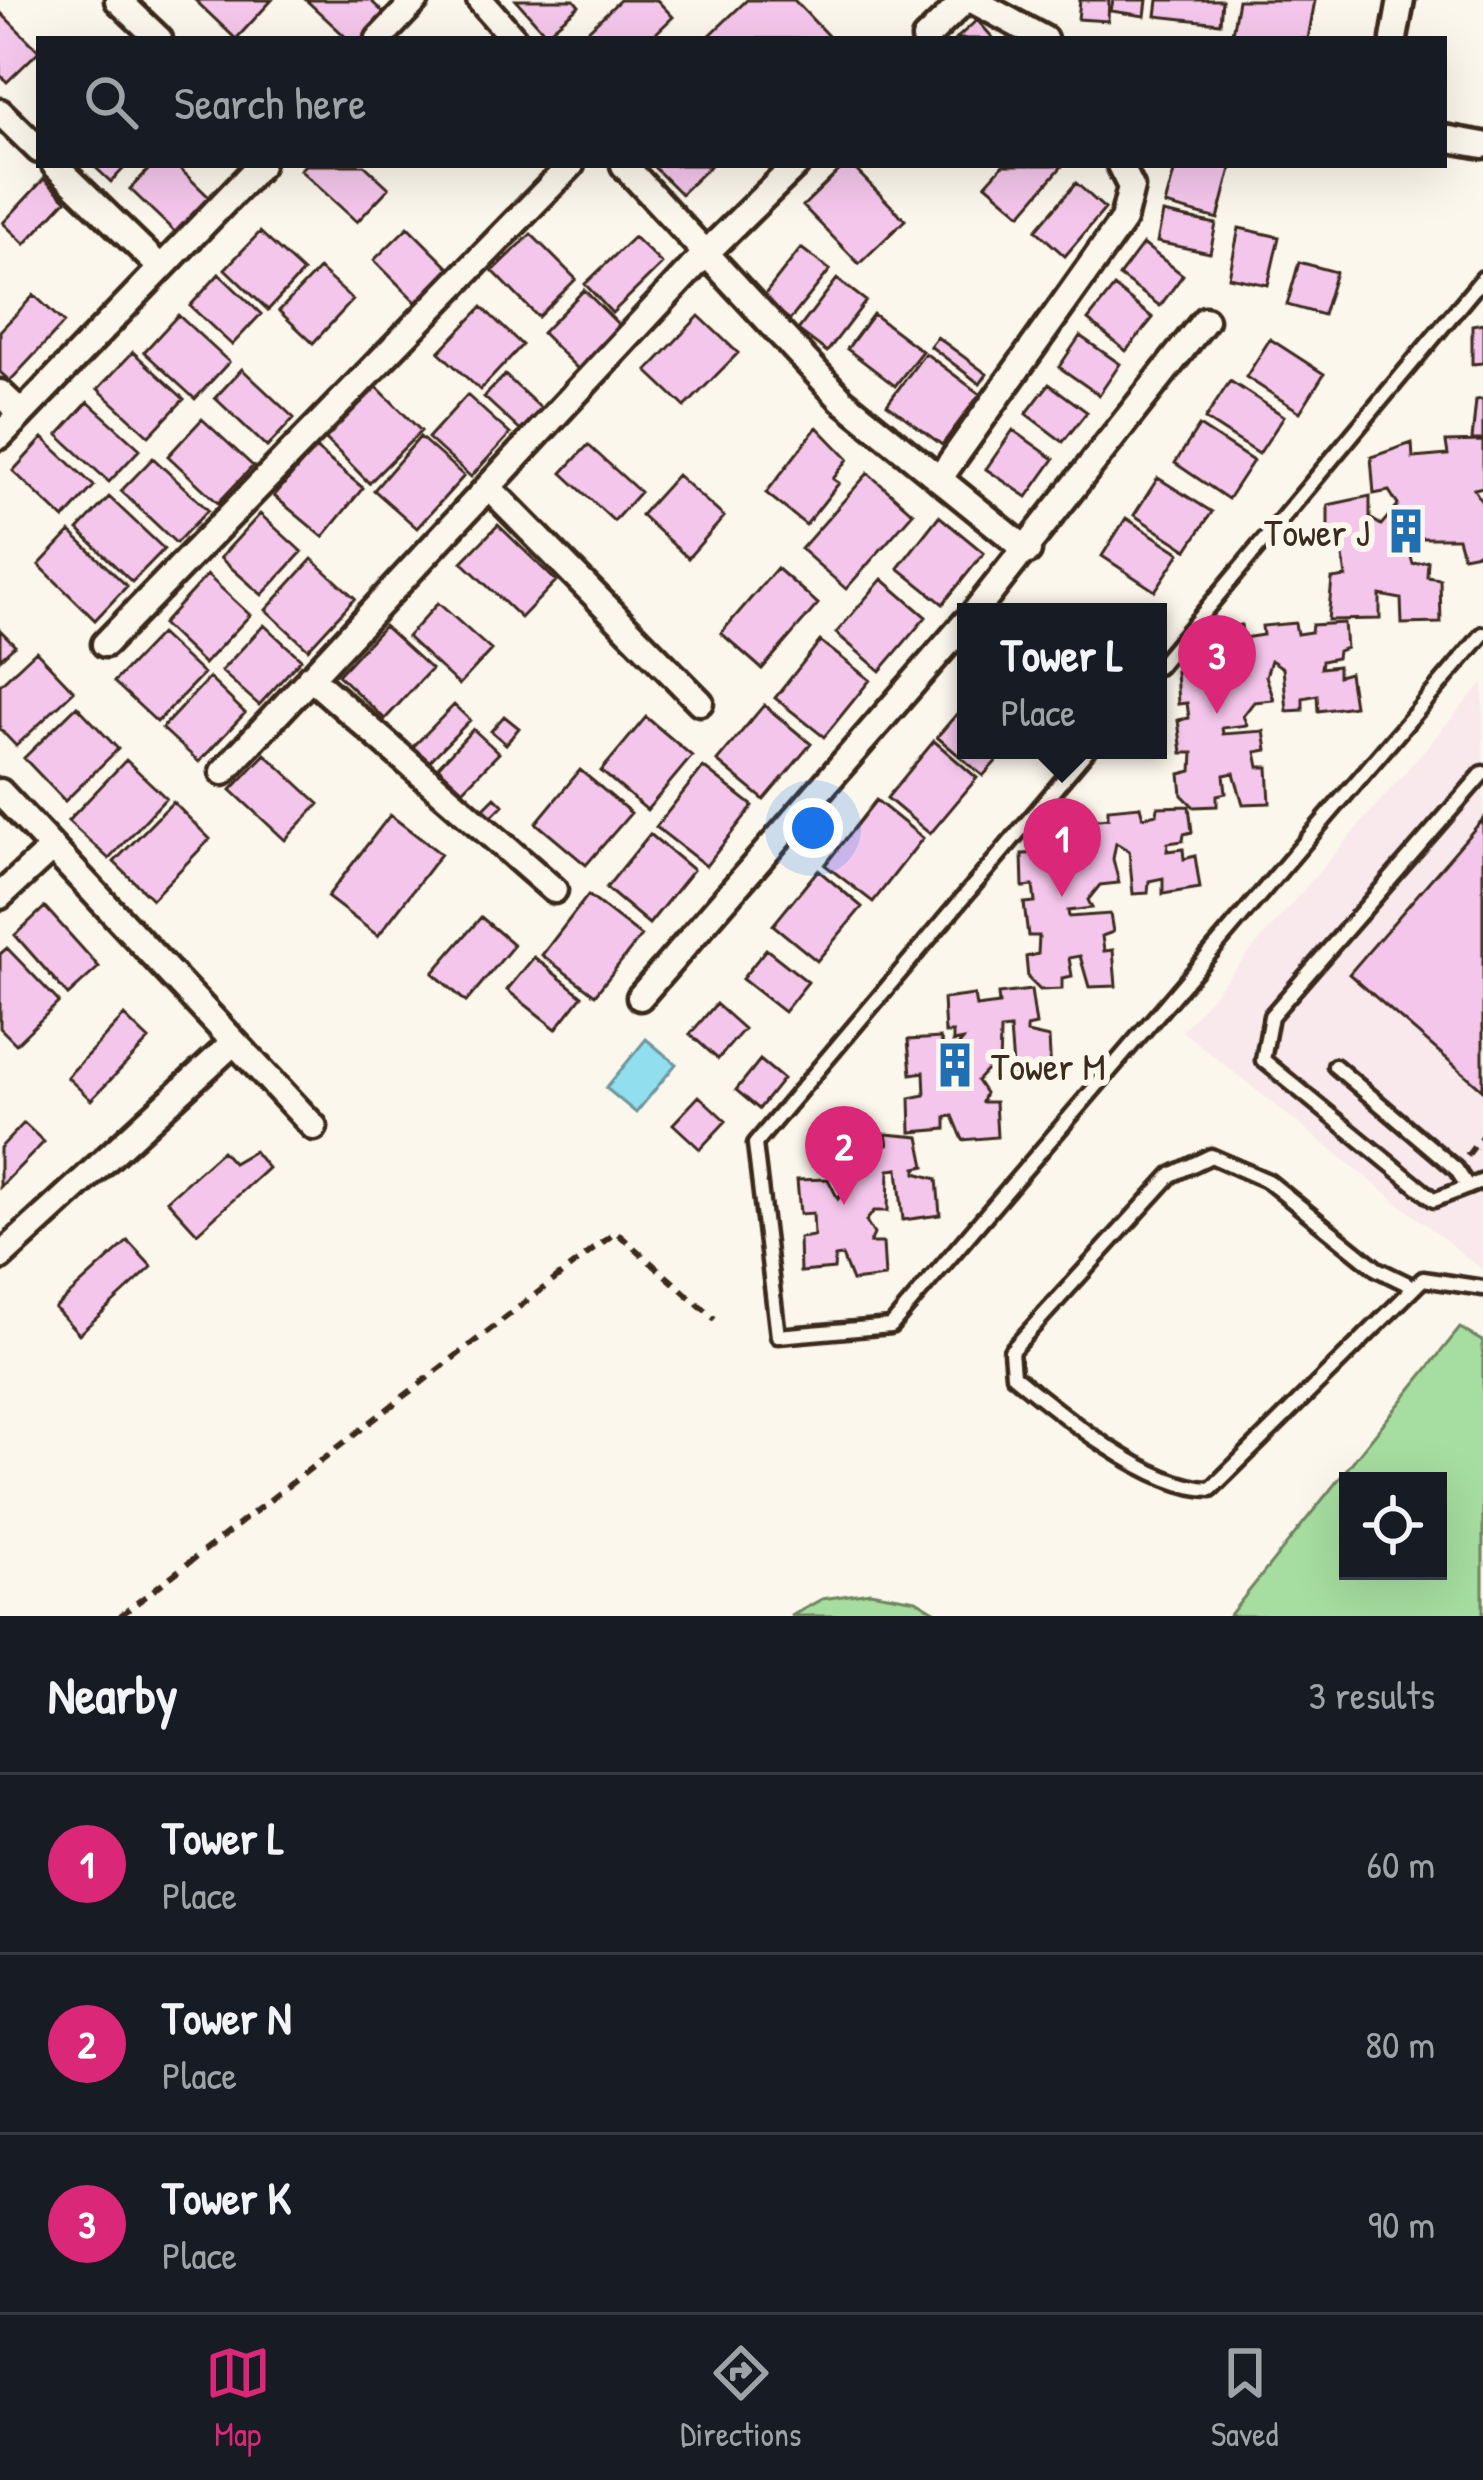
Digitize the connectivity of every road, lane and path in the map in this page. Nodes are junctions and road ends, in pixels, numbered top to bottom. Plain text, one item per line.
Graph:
1 (118, 0) edge
2 (416, 0) edge
3 (480, 0) edge
4 (968, 0) edge
5 (1401, 0) edge
6 (156, 36) edge
7 (382, 36) edge
8 (511, 36) edge
9 (928, 36) edge
10 (1038, 36) edge
11 (1395, 36) edge
12 (0, 112) edge
13 (1447, 139) edge
14 (1483, 145) edge
15 (36, 147) edge
16 (58, 168) edge
17 (257, 168) edge
18 (568, 168) edge
19 (626, 168) edge
20 (793, 168) edge
21 (1121, 168) edge
22 (705, 254) junction
23 (161, 268) junction
24 (1483, 278) edge
25 (1205, 320) dead end
26 (0, 393) edge
27 (21, 413) junction
28 (0, 436) edge
29 (940, 479) junction
30 (490, 489) junction
31 (1028, 551) junction
32 (983, 603) edge
33 (957, 632) edge
34 (1483, 634) edge
35 (105, 644) dead end
36 (1167, 656) edge
37 (310, 677) junction
38 (700, 702) dead end
39 (1080, 759) edge
40 (223, 772) dead end
41 (1483, 773) edge
42 (0, 792) edge
43 (52, 848) junction
44 (554, 890) dead end
45 (0, 896) edge
46 (640, 997) dead end
47 (234, 1042) junction
48 (1335, 1066) dead end
49 (314, 1127) dead end
50 (1483, 1181) edge
51 (1468, 1187) junction
52 (0, 1257) edge
53 (1414, 1287) junction
54 (1483, 1288) edge
55 (715, 1319) dead end
56 (120, 1616) edge

1 - 6 street
2 - 7 street
3 - 8 street
4 - 9 street
4 - 10 street
5 - 11 street
12 - 15 street
13 - 14 street
16 - 23 street
17 - 23 street
18 - 35 street
19 - 22 street
20 - 22 street
21 - 29 street
22 - 29 street
22 - 30 street
23 - 27 street
24 - 36 lane
25 - 31 street
26 - 27 street
27 - 28 street
29 - 31 street
30 - 37 street
30 - 38 street
31 - 32 street
33 - 46 street
34 - 39 lane
37 - 40 street
37 - 44 street
41 - 51 lane
42 - 43 street
43 - 45 street
43 - 47 street
47 - 49 street
47 - 52 street
48 - 51 lane
50 - 51 lane
53 - 53 lane
53 - 54 lane
55 - 56 path

